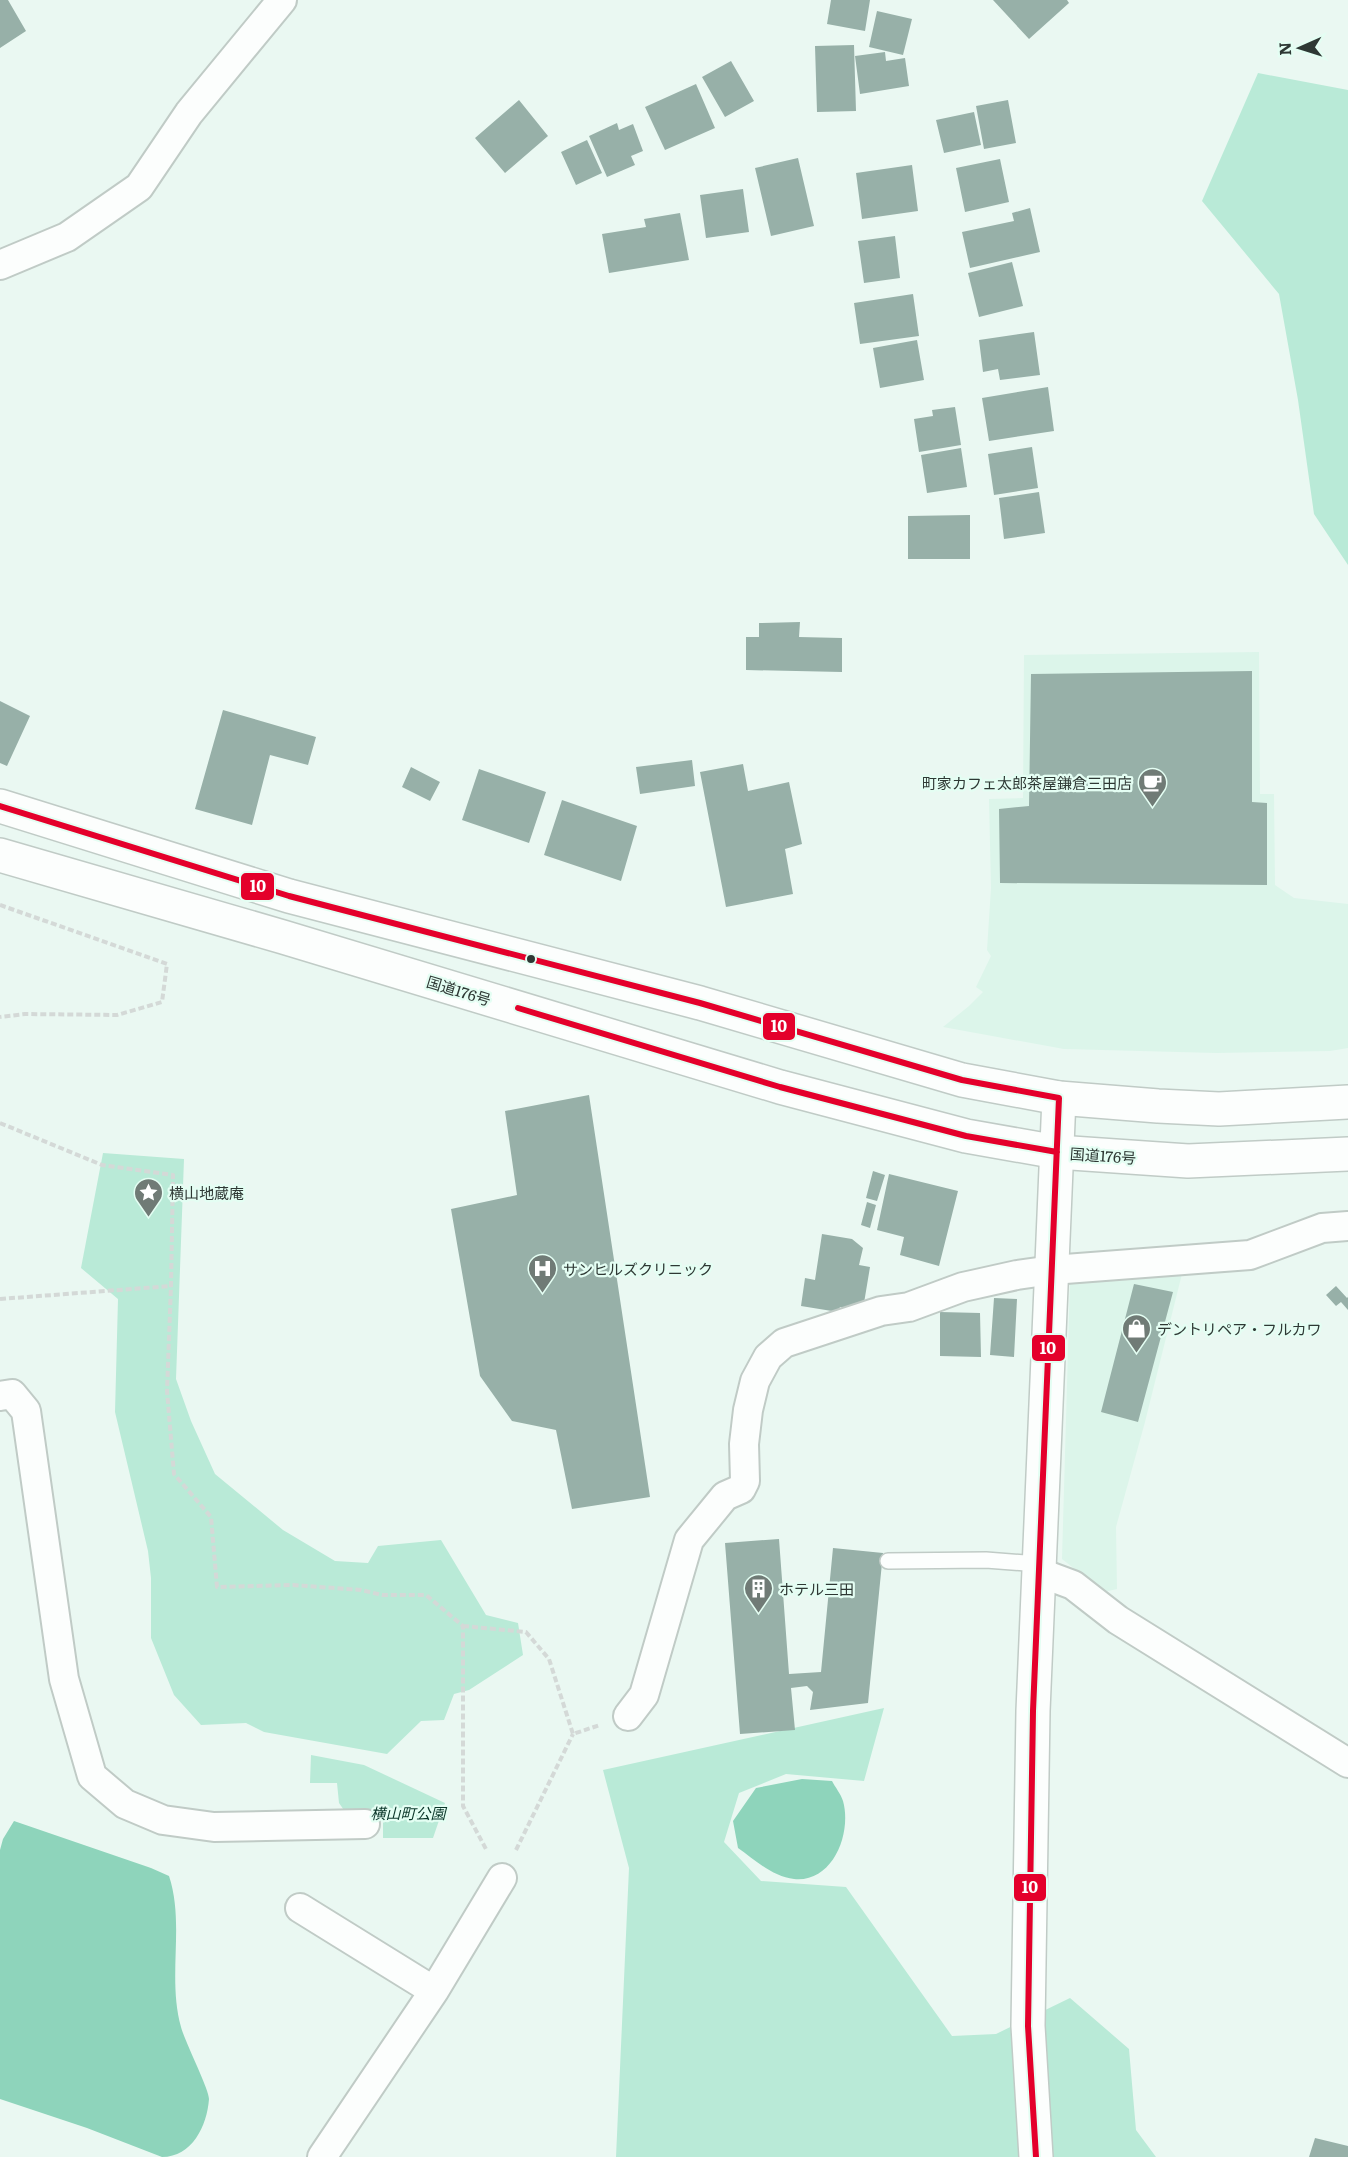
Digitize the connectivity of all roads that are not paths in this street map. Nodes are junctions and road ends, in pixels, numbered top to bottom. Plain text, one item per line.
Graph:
1 (282, 0) edge
2 (0, 265) edge
3 (0, 806) edge
4 (0, 855) edge
5 (1059, 1098) junction
6 (1348, 1102) edge
7 (1057, 1152) junction
8 (1348, 1154) edge
9 (1348, 1226) edge
10 (1052, 1269) junction
11 (0, 1396) edge
12 (888, 1561) dead end
13 (1039, 1568) junction
14 (628, 1716) road end
15 (1348, 1762) edge
16 (364, 1824) dead end
17 (502, 1878) road end
18 (300, 1908) dead end
19 (434, 1990) junction
20 (322, 2157) edge
21 (1036, 2157) edge

1 - 2 street
3 - 5 main road
4 - 7 main road, 国道176号
5 - 6 main road
5 - 7 main road
7 - 8 main road, 国道176号
7 - 10 main road
9 - 10 street
10 - 13 main road
10 - 14 street
11 - 16 street
12 - 13 lane
13 - 15 street
13 - 21 main road
17 - 19 street
18 - 19 street
19 - 20 street

